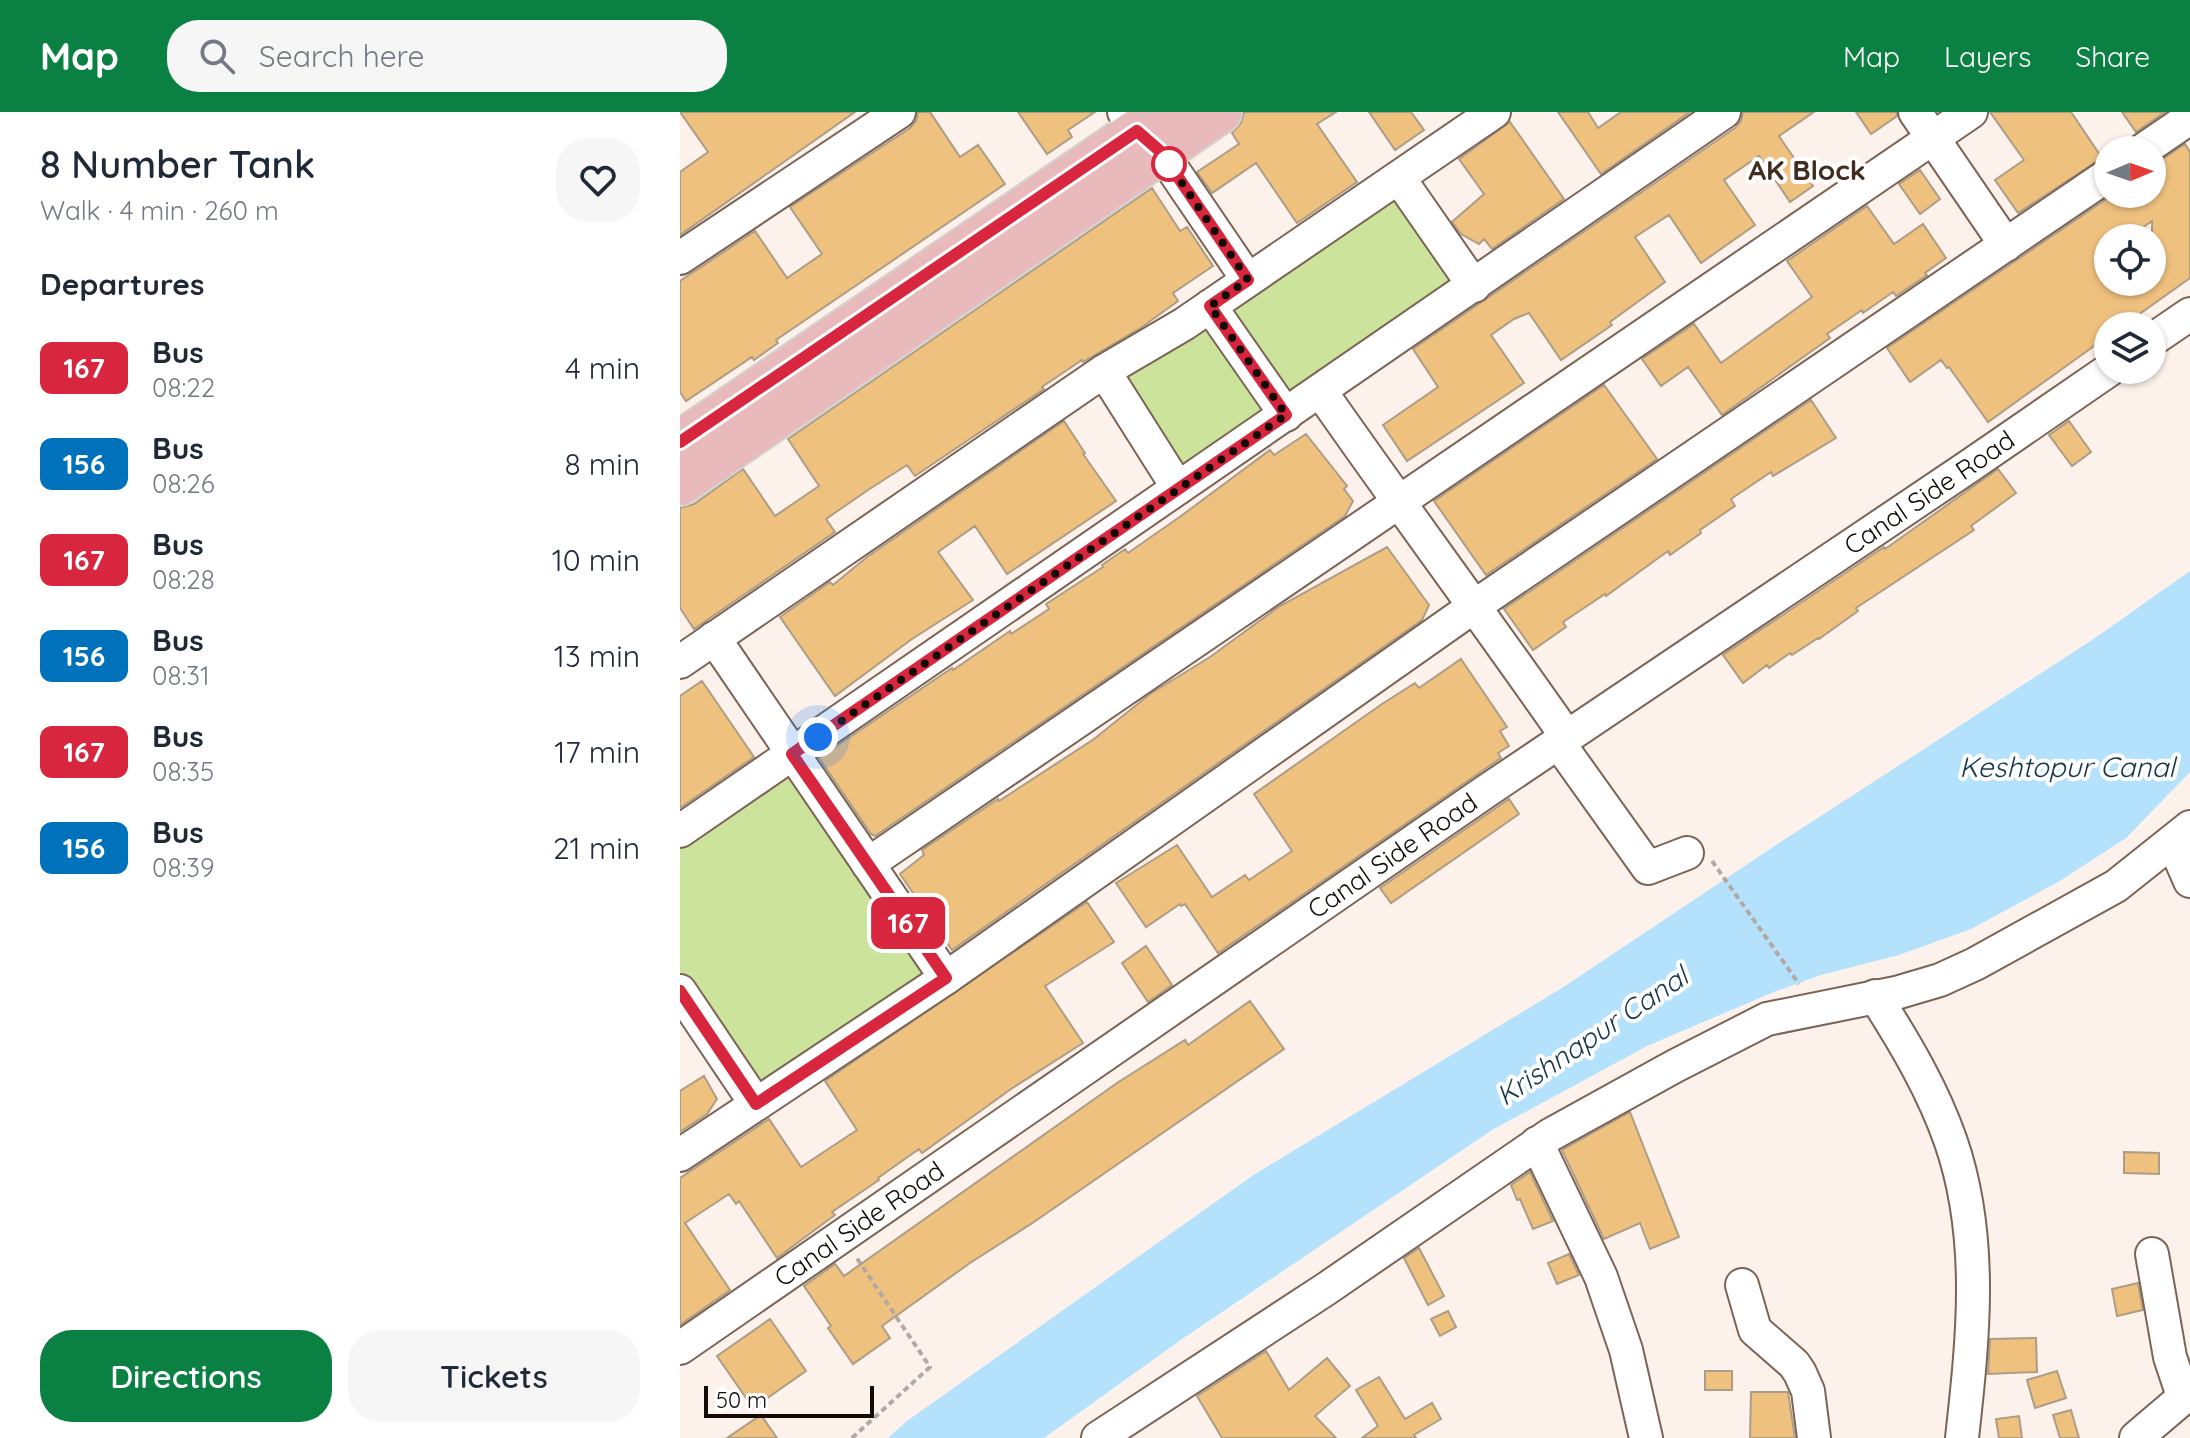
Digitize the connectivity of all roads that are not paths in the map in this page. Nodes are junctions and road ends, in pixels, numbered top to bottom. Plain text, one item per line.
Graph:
1 (899, 112) edge
2 (1220, 112) edge
3 (1494, 112) edge
4 (1724, 112) edge
5 (1971, 112) edge
6 (2190, 118) edge
7 (1924, 125) edge
8 (1146, 127) edge
9 (2164, 136) edge
10 (1399, 178) junction
11 (2094, 185) edge
12 (2006, 245) junction
13 (680, 258) edge
14 (1248, 280) junction
15 (1474, 286) junction
16 (1210, 306) junction
17 (2190, 314) edge
18 (2166, 330) edge
19 (1104, 371) junction
20 (2094, 380) edge
21 (1321, 392) junction
22 (1286, 415) junction
23 (680, 442) edge
24 (680, 484) edge
25 (1178, 488) junction
26 (1397, 502) junction
27 (1476, 605) junction
28 (714, 638) junction
29 (680, 662) edge
30 (1562, 740) junction
31 (792, 754) junction
32 (680, 831) edge
33 (2181, 834) edge
34 (1687, 853) dead end
35 (868, 864) junction
36 (2190, 881) edge
37 (946, 978) junction
38 (680, 992) edge
39 (1875, 996) junction
40 (1792, 999) road end
41 (1739, 1033) junction
42 (756, 1104) junction
43 (1537, 1143) junction
44 (680, 1155) edge
45 (2152, 1254) dead end
46 (1742, 1285) dead end
47 (680, 1348) edge
48 (2186, 1394) edge
49 (1098, 1438) edge
50 (1646, 1438) edge
51 (1814, 1438) edge
52 (1962, 1438) edge
53 (2136, 1438) edge

1 - 13 street
2 - 8 main road
3 - 10 street
4 - 15 street
5 - 7 street
6 - 9 street
7 - 12 street
7 - 26 street
8 - 14 street
8 - 23 main road
8 - 24 main road
10 - 14 street
10 - 15 street
11 - 12 street
12 - 27 street
14 - 16 street
15 - 21 street
16 - 19 street
16 - 22 street
17 - 18 street
19 - 25 street
19 - 28 street
20 - 30 street, Canal Side Road
21 - 22 street
21 - 26 street
22 - 25 street
25 - 31 street
26 - 27 street
26 - 35 street
27 - 30 street
27 - 37 street
28 - 29 street
28 - 31 street
30 - 34 street
30 - 47 street, Canal Side Road
31 - 32 street
31 - 35 street
33 - 36 street
33 - 39 street
35 - 37 street
37 - 42 street
38 - 42 street
39 - 41 street
39 - 52 street
40 - 41 street
41 - 43 street
42 - 44 street
43 - 49 street
43 - 50 street
45 - 48 street
46 - 51 street
48 - 53 street

